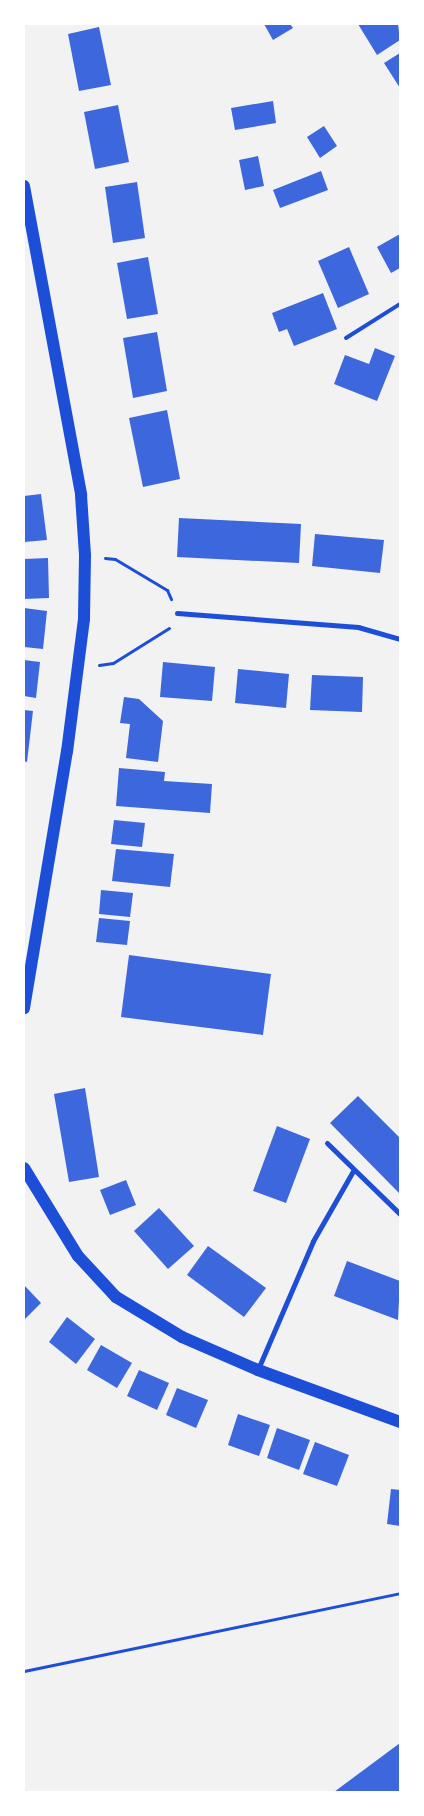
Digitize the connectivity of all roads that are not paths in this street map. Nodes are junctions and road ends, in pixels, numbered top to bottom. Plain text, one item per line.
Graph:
1 (24, 186) edge
2 (400, 304) edge
3 (346, 338) dead end
4 (177, 612) road end
5 (400, 639) edge
6 (24, 1008) edge
7 (327, 1143) dead end
8 (24, 1168) edge
9 (353, 1171) junction
10 (400, 1214) edge
11 (258, 1370) junction
12 (400, 1422) edge

1 - 6 main road
2 - 3 lane
4 - 5 street
7 - 9 street
8 - 11 main road
9 - 10 street
9 - 11 street
11 - 12 main road

